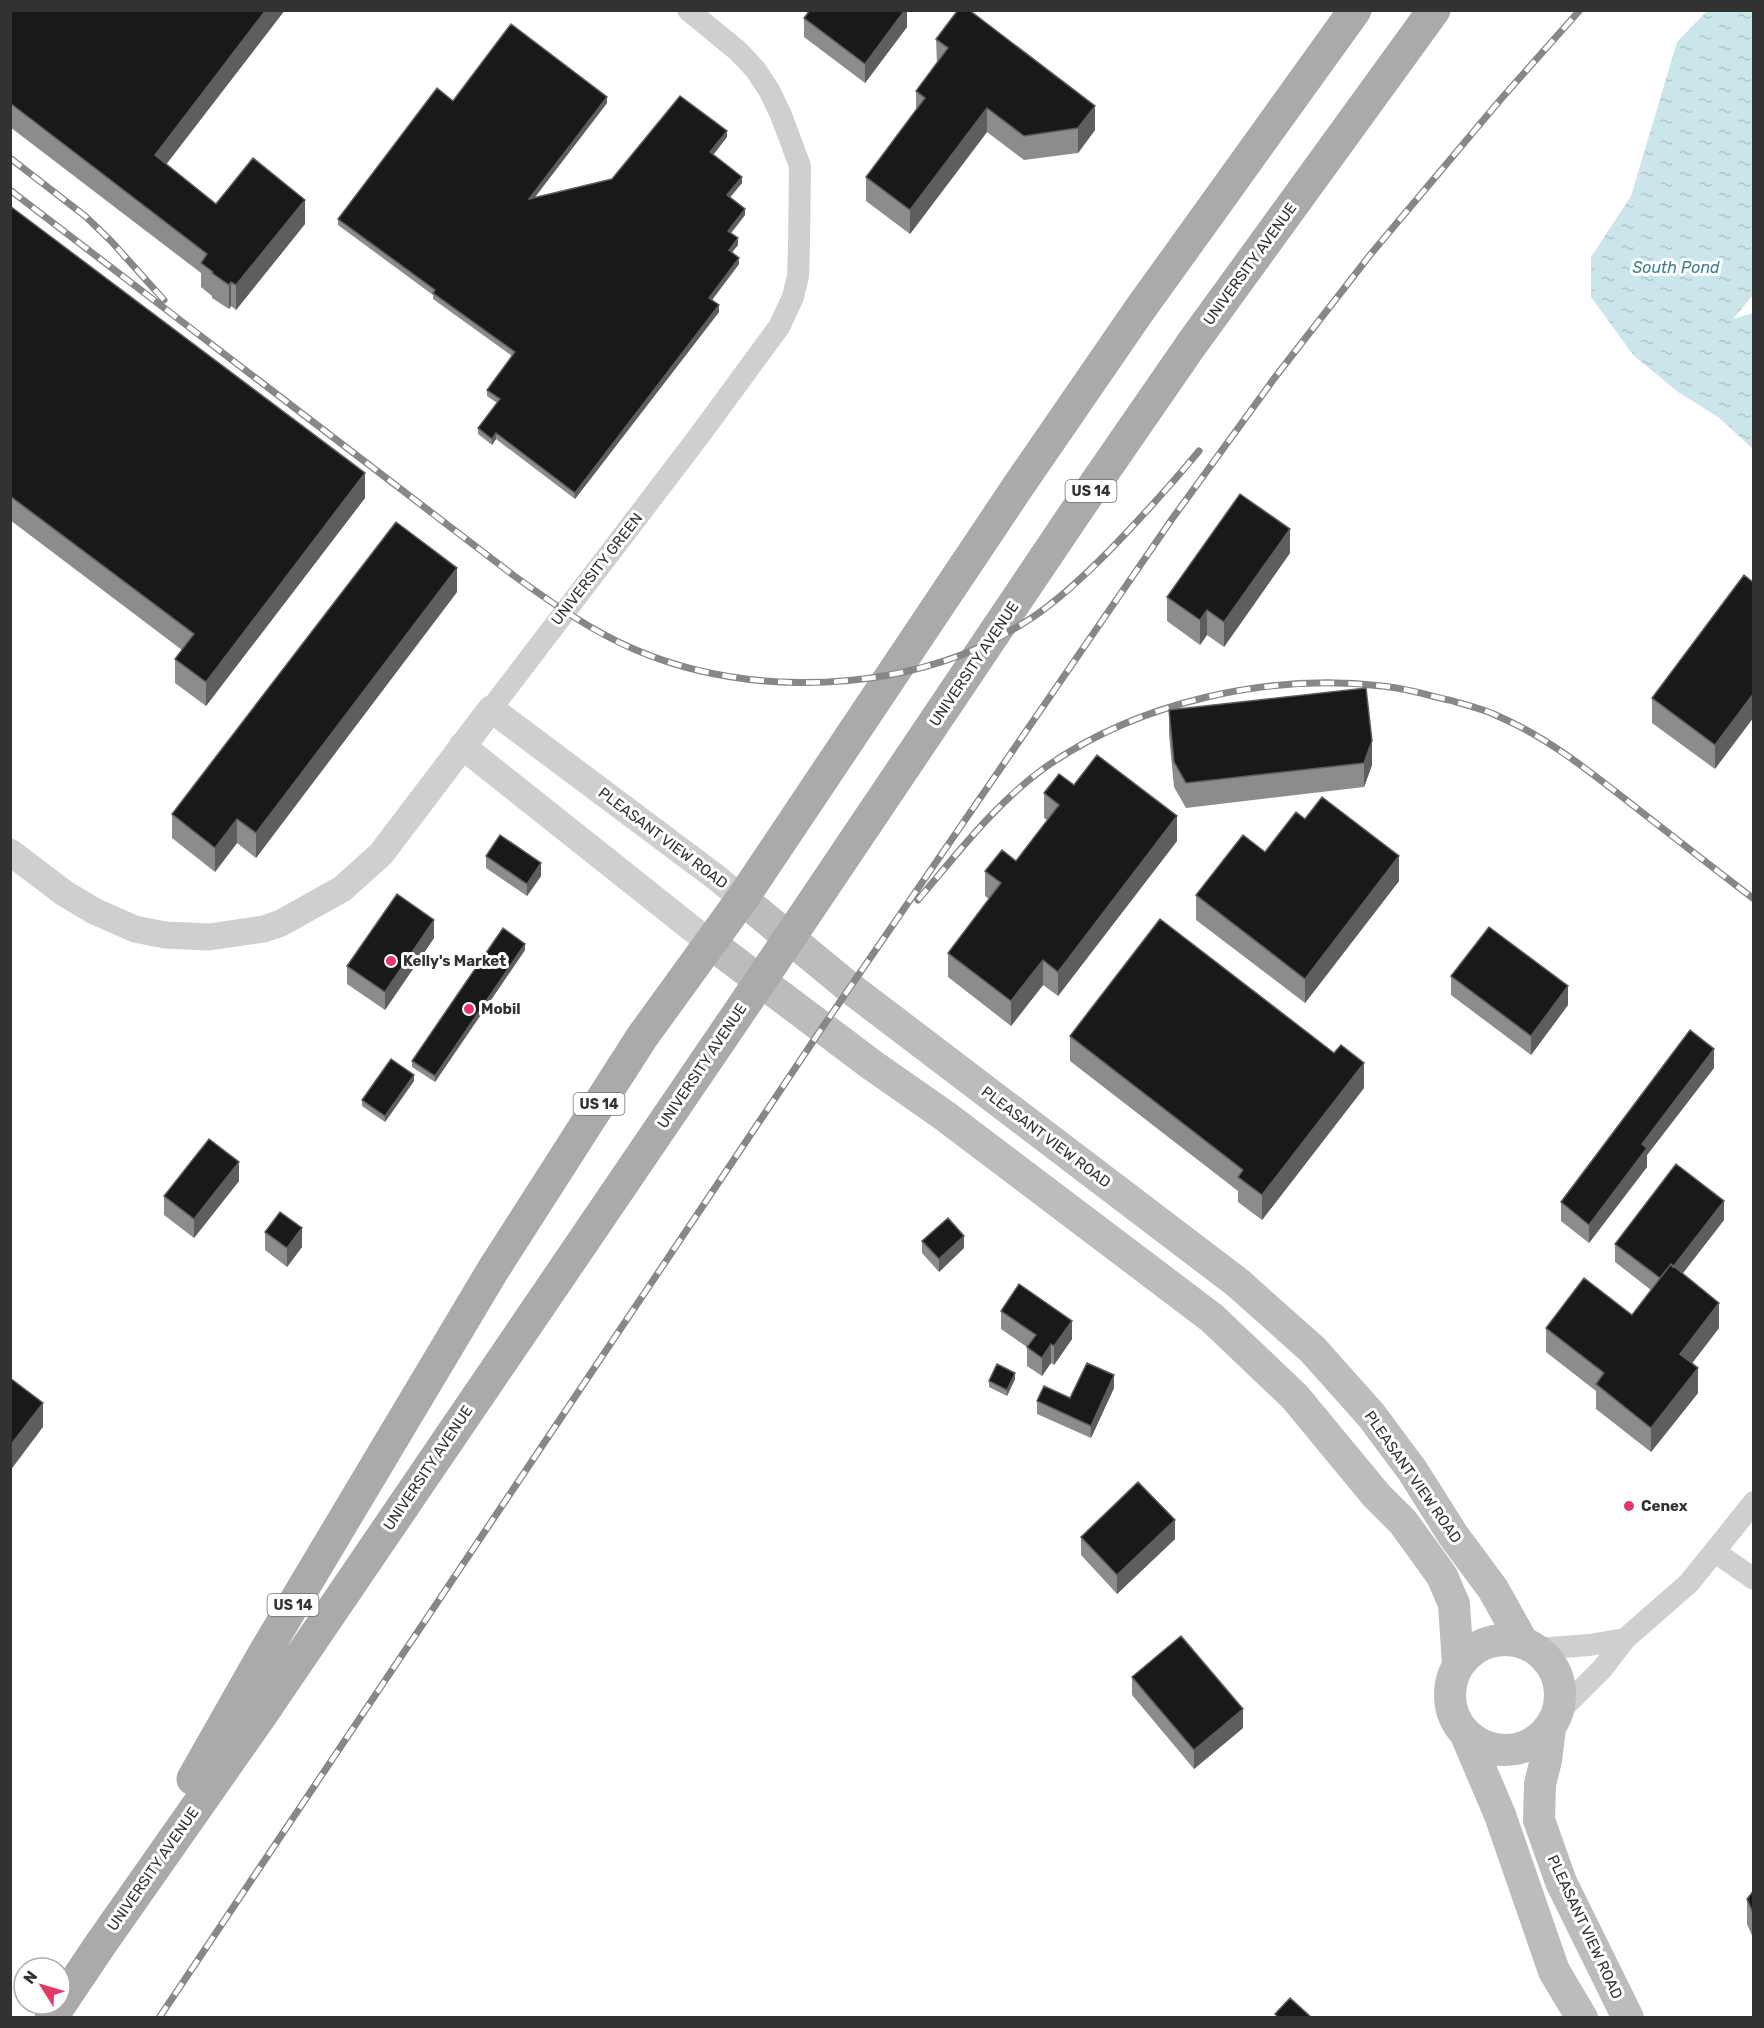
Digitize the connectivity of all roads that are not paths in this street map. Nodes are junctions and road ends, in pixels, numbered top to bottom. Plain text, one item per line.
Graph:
1 (688, 10) edge
2 (1355, 10) edge
3 (1434, 10) edge
4 (490, 709) junction
5 (462, 746) junction
6 (10, 852) edge
7 (742, 899) junction
8 (789, 938) junction
9 (710, 943) junction
10 (761, 980) junction
11 (1754, 1502) edge
12 (1715, 1552) junction
13 (1754, 1580) edge
14 (1625, 1639) junction
15 (1529, 1645) junction
16 (1458, 1665) junction
17 (1554, 1720) junction
18 (1466, 1735) junction
19 (100, 1945) junction
20 (51, 2018) edge
21 (1582, 2018) edge
22 (1629, 2018) edge

1 - 4 street, UNIVERSITY GREEN
2 - 7 main road, UNIVERSITY AVENUE / US 14
3 - 8 main road, UNIVERSITY AVENUE / US 14
4 - 5 street, UNIVERSITY GREEN
4 - 7 street, PLEASANT VIEW ROAD
5 - 6 street, UNIVERSITY GREEN
5 - 9 street
7 - 8 main road, PLEASANT VIEW ROAD
7 - 9 main road, UNIVERSITY AVENUE / US 14
8 - 10 main road, UNIVERSITY AVENUE / US 14
8 - 15 main road, PLEASANT VIEW ROAD
9 - 10 main road
9 - 19 main road, UNIVERSITY AVENUE / US 14
10 - 16 main road
10 - 19 main road, UNIVERSITY AVENUE / US 14
11 - 12 street
12 - 13 street
12 - 14 street
14 - 15 street
14 - 17 street
15 - 16 main road
15 - 17 main road
16 - 18 main road
17 - 18 main road
17 - 22 main road, PLEASANT VIEW ROAD
18 - 21 main road
19 - 20 main road, US 14

